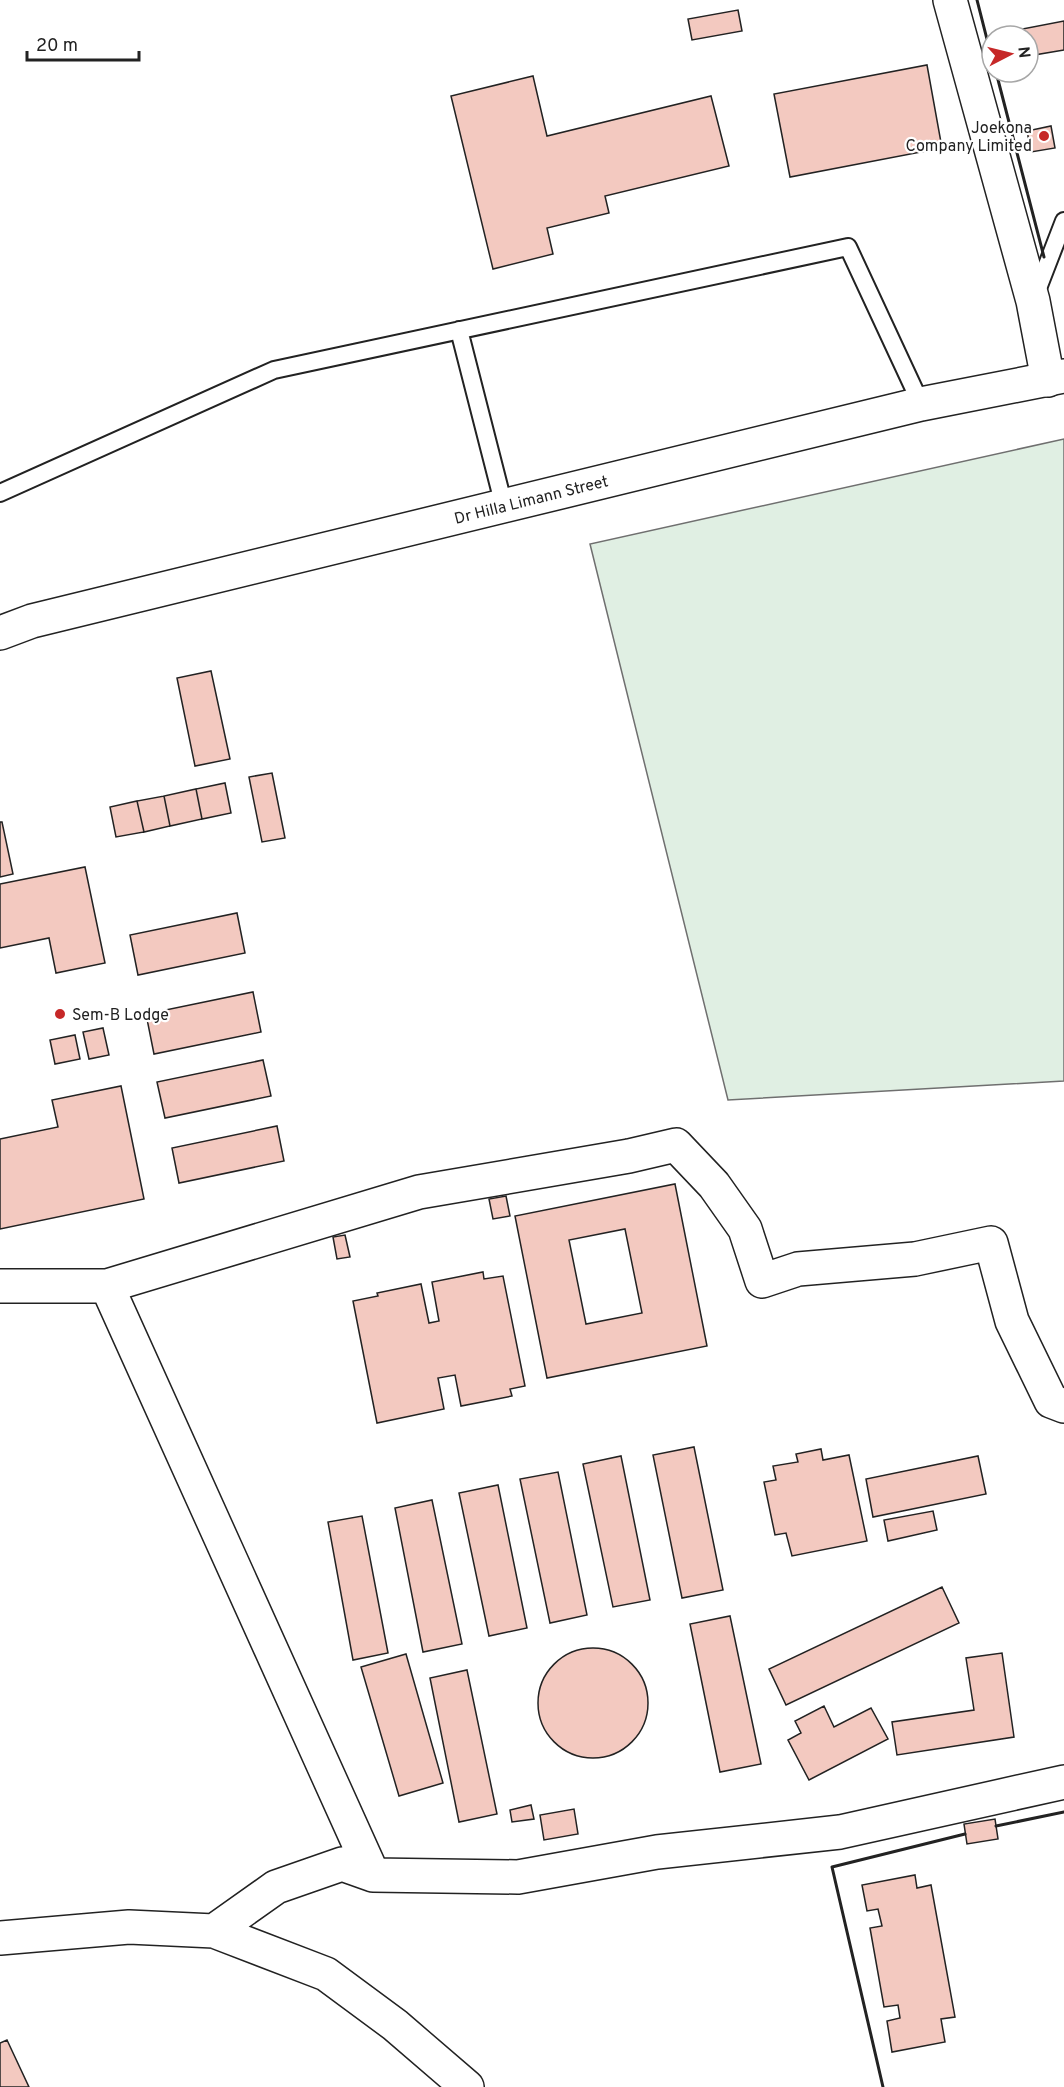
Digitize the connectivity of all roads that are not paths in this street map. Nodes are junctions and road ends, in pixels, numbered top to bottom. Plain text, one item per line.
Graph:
1 (950, 0) edge
2 (1064, 221) edge
3 (1033, 301) junction
4 (459, 330) junction
5 (1056, 378) edge
6 (921, 404) junction
7 (0, 493) edge
8 (504, 506) junction
9 (0, 633) edge
10 (0, 1286) edge
11 (106, 1286) junction
12 (1064, 1406) edge
13 (1064, 1782) edge
14 (373, 1875) junction
15 (214, 1931) junction
16 (0, 1938) edge
17 (467, 2087) edge

1 - 3 main road
2 - 3 lane
3 - 5 main road
4 - 6 lane
4 - 7 lane
4 - 8 lane
5 - 6 main road, Dr Hilla Limann Street
6 - 8 main road, Dr Hilla Limann Street
8 - 9 main road, Dr Hilla Limann Street
10 - 11 main road
11 - 12 main road
11 - 14 main road
13 - 14 main road
14 - 15 main road
15 - 16 main road
15 - 17 main road

